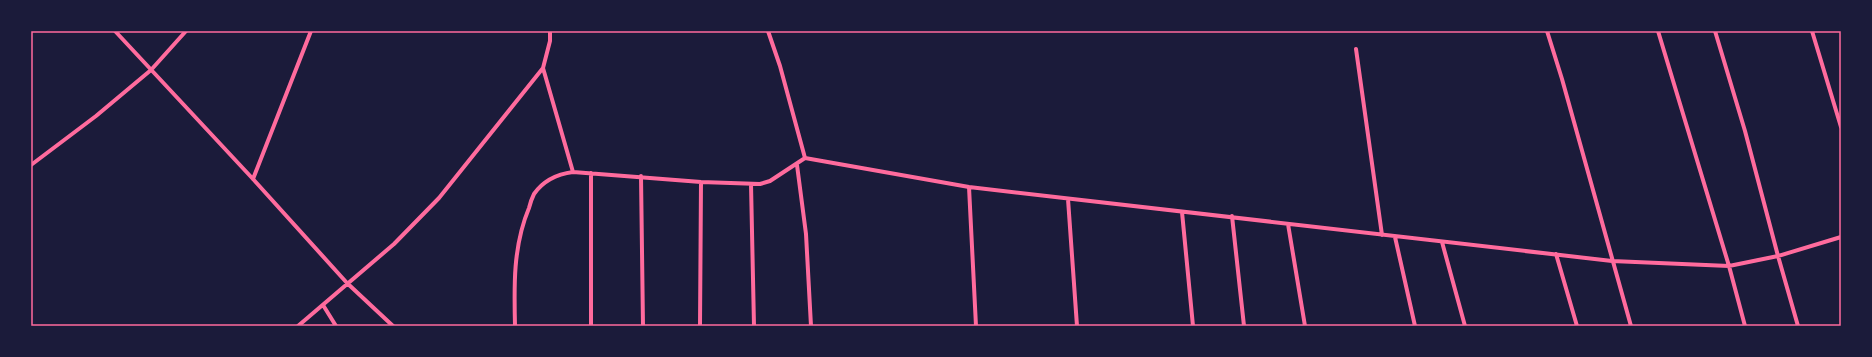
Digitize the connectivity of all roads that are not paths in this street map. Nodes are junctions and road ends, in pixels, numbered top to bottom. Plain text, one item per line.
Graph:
1 (115, 31) edge
2 (186, 31) edge
3 (311, 31) edge
4 (550, 31) edge
5 (768, 31) edge
6 (1547, 31) edge
7 (1658, 31) edge
8 (1715, 31) edge
9 (1812, 31) edge
10 (1356, 49) dead end
11 (543, 68) junction
12 (151, 70) junction
13 (1839, 109) edge
14 (1841, 127) edge
15 (804, 158) junction
16 (31, 165) edge
17 (797, 165) junction
18 (573, 172) junction
19 (591, 173) junction
20 (641, 176) junction
21 (254, 179) junction
22 (701, 182) junction
23 (751, 184) junction
24 (969, 187) junction
25 (1068, 199) junction
26 (1182, 212) junction
27 (1232, 216) junction
28 (1288, 224) junction
29 (1382, 235) junction
30 (1396, 237) junction
31 (1841, 237) edge
32 (1442, 242) junction
33 (1556, 254) junction
34 (1778, 256) junction
35 (1612, 261) junction
36 (1729, 266) junction
37 (347, 283) junction
38 (323, 305) junction
39 (298, 326) edge
40 (336, 326) edge
41 (393, 326) edge
42 (515, 326) edge
43 (591, 326) edge
44 (643, 326) edge
45 (700, 326) edge
46 (754, 326) edge
47 (811, 326) edge
48 (976, 326) edge
49 (1077, 326) edge
50 (1193, 326) edge
51 (1244, 326) edge
52 (1305, 326) edge
53 (1415, 326) edge
54 (1465, 326) edge
55 (1576, 326) edge
56 (1631, 326) edge
57 (1745, 326) edge
58 (1798, 326) edge

1 - 12 street
2 - 12 street
3 - 21 street
4 - 11 street
5 - 15 street
6 - 35 street
7 - 36 street
8 - 34 street
9 - 13 street
10 - 29 street
11 - 18 street
11 - 37 street
12 - 16 street
12 - 21 street
13 - 14 street
15 - 17 street
15 - 24 street
17 - 23 street
17 - 47 street
18 - 19 street
18 - 42 street
19 - 20 street
19 - 43 street
20 - 22 street
20 - 44 street
21 - 37 street
22 - 23 street
22 - 45 street
23 - 46 street
24 - 25 street
24 - 48 street
25 - 26 street
25 - 49 street
26 - 27 street
26 - 50 street
27 - 28 street
27 - 51 street
28 - 29 street
28 - 52 street
29 - 30 street
30 - 32 street
30 - 53 street
31 - 34 street
32 - 33 street
32 - 54 street
33 - 35 street
33 - 55 street
34 - 36 street
34 - 58 street
35 - 36 street
35 - 56 street
36 - 57 street
37 - 38 street
37 - 41 street
38 - 39 street
38 - 40 street

